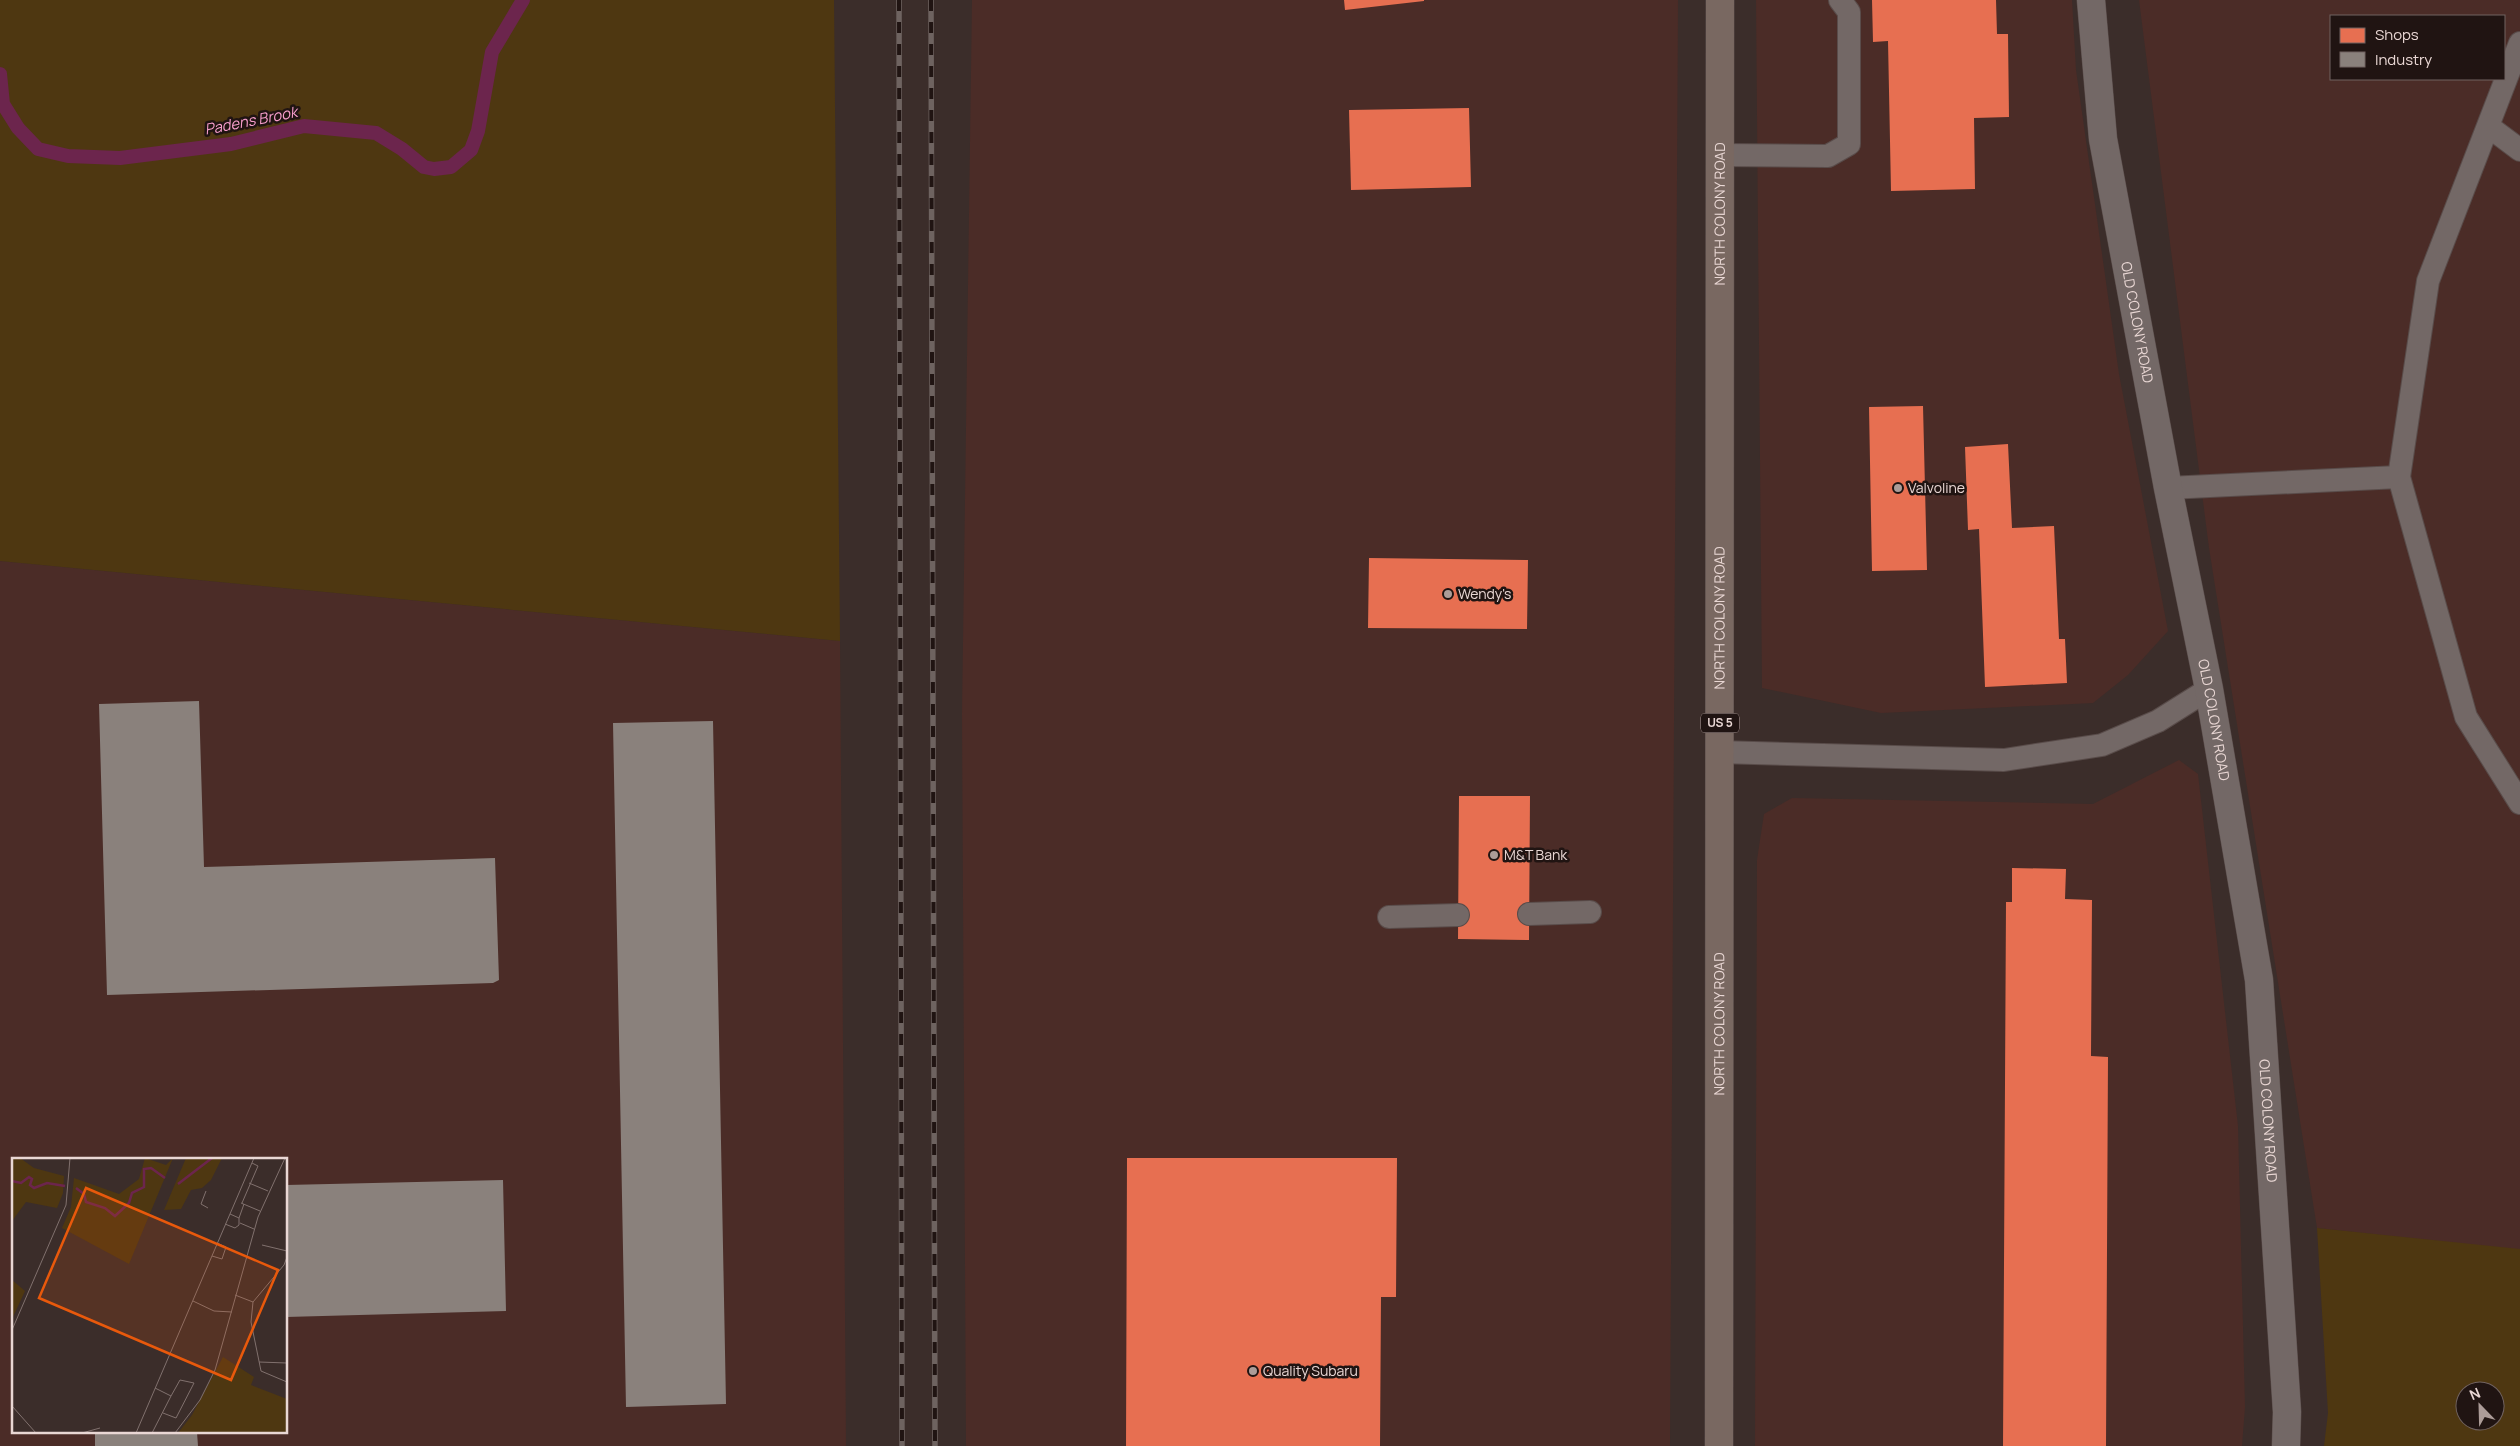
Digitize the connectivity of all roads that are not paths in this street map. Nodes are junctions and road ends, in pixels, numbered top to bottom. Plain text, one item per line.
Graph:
1 (1720, 0) edge
2 (1840, 0) edge
3 (2091, 0) edge
4 (2520, 43) edge
5 (2488, 126) junction
6 (2520, 150) edge
7 (1720, 155) junction
8 (2399, 477) junction
9 (2168, 488) junction
10 (2209, 689) junction
11 (1719, 752) junction
12 (2520, 804) edge
13 (1590, 912) dead end
14 (1529, 914) dead end
15 (1458, 915) dead end
16 (1388, 917) dead end
17 (1718, 1446) edge
18 (2286, 1446) edge

1 - 7 main road, NORTH COLONY ROAD / US 5
2 - 7 lane
3 - 9 street, OLD COLONY ROAD
4 - 5 lane
5 - 6 lane
5 - 8 lane
7 - 11 main road, NORTH COLONY ROAD / US 5
8 - 9 lane
8 - 12 lane
9 - 10 street, OLD COLONY ROAD
10 - 11 lane
10 - 18 street, OLD COLONY ROAD
11 - 17 main road, NORTH COLONY ROAD / US 5
13 - 14 lane
15 - 16 lane

